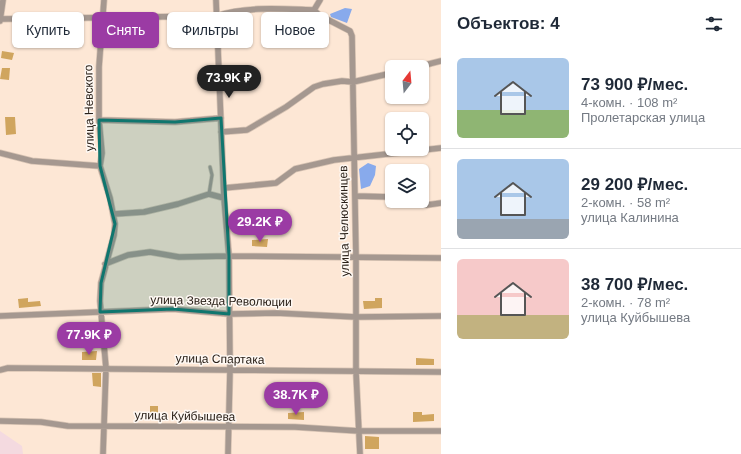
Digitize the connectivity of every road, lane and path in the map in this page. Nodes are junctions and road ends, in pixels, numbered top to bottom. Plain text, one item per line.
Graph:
1 (3, 0) edge
2 (104, 0) edge
3 (216, 0) edge
4 (320, 0) edge
5 (314, 10) junction
6 (103, 12) edge
7 (216, 12) edge
8 (229, 12) edge
9 (92, 18) edge
10 (0, 20) edge
11 (101, 48) edge
12 (218, 48) edge
13 (441, 61) edge
14 (429, 64) edge
15 (385, 75) edge
16 (353, 82) junction
17 (221, 118) junction
18 (99, 120) junction
19 (221, 132) junction
20 (441, 148) edge
21 (0, 153) edge
22 (354, 159) junction
23 (100, 166) junction
24 (210, 168) dead end
25 (224, 188) junction
26 (209, 194) junction
27 (355, 196) junction
28 (385, 197) edge
29 (224, 198) junction
30 (441, 203) edge
31 (429, 205) edge
32 (114, 214) junction
33 (229, 256) junction
34 (356, 257) junction
35 (441, 258) edge
36 (106, 264) junction
37 (100, 312) junction
38 (229, 314) junction
39 (0, 316) edge
40 (441, 316) edge
41 (356, 317) junction
42 (0, 363) edge
43 (8, 368) junction
44 (106, 368) junction
45 (0, 370) edge
46 (230, 370) junction
47 (356, 372) junction
48 (441, 372) edge
49 (0, 421) edge
50 (103, 426) junction
51 (229, 427) junction
52 (359, 431) junction
53 (441, 431) edge
54 (103, 454) edge
55 (228, 454) edge
56 (360, 454) edge

1 - 10 street
2 - 6 street, улица Невского
3 - 7 street
4 - 5 street
5 - 8 street
5 - 16 street, улица Челюскинцев
9 - 10 street
11 - 18 street, улица Невского
12 - 17 street
13 - 14 street
15 - 16 street
16 - 19 street
16 - 22 street, улица Челюскинцев
17 - 18 street
17 - 19 street
18 - 23 street, улица Невского
19 - 25 street
20 - 22 street
21 - 23 street
22 - 25 street
22 - 27 street, улица Челюскинцев
23 - 32 street, улица Невского
24 - 26 lane
25 - 29 street
26 - 29 street
26 - 32 street
27 - 28 street
27 - 34 street, улица Челюскинцев
29 - 33 street
30 - 31 street
32 - 36 street, улица Невского
33 - 34 street
33 - 36 street
33 - 38 street
34 - 35 street
34 - 41 street, улица Челюскинцев
36 - 37 street, улица Невского
37 - 38 street, улица Звезда Революции
37 - 39 street, улица Звезда Революции
37 - 44 street, улица Невского
38 - 41 street, улица Звезда Революции
38 - 46 street
40 - 41 street, улица Звезда Революции
41 - 47 street, улица Челюскинцев
42 - 43 street
43 - 44 street, улица Спартака
43 - 45 street, улица Спартака
44 - 46 street, улица Спартака
44 - 50 street, улица Невского
46 - 47 street, улица Спартака
46 - 51 street
47 - 48 street, улица Спартака
47 - 52 street, улица Челюскинцев
49 - 50 street, улица Куйбышева
50 - 51 street, улица Куйбышева
50 - 54 street, улица Невского
51 - 52 street, улица Куйбышева
51 - 55 street
52 - 53 street, улица Куйбышева
52 - 56 street, улица Челюскинцев

